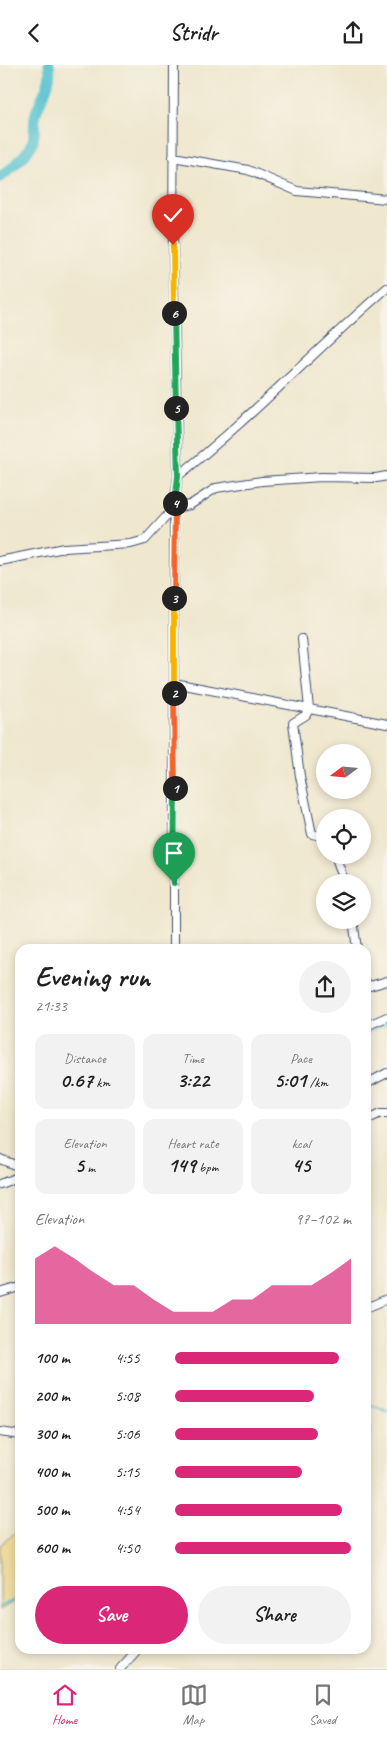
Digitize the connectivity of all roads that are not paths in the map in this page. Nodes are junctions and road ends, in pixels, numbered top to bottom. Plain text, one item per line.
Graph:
1 (174, 65) edge
2 (173, 157) junction
3 (387, 199) edge
4 (387, 288) edge
5 (178, 476) junction
6 (387, 476) edge
7 (174, 508) junction
8 (0, 561) edge
9 (302, 639) dead end
10 (174, 683) junction
11 (309, 709) junction
12 (387, 724) edge
13 (316, 834) edge
14 (354, 929) edge
15 (174, 944) edge
16 (356, 944) edge
17 (387, 981) edge
18 (371, 986) edge
19 (387, 1017) edge
20 (371, 1024) edge
21 (387, 1073) edge
22 (371, 1081) edge
23 (387, 1113) edge
24 (371, 1118) edge
25 (0, 1159) edge
26 (15, 1165) edge
27 (15, 1178) edge
28 (0, 1184) edge
29 (15, 1288) edge
30 (0, 1293) edge
31 (387, 1299) edge
32 (371, 1306) edge
33 (0, 1432) edge
34 (15, 1434) edge
35 (134, 1654) edge
36 (120, 1669) edge

1 - 2 street
2 - 3 street
2 - 5 street
4 - 5 street
5 - 7 street
6 - 7 street
7 - 8 street
7 - 10 street
9 - 11 street
10 - 11 street
10 - 15 street
11 - 12 street
11 - 13 street
14 - 16 street
17 - 18 street
19 - 20 street
21 - 22 street
23 - 24 street
25 - 26 street
27 - 28 street
29 - 30 street
31 - 32 street
33 - 34 street
35 - 36 street

